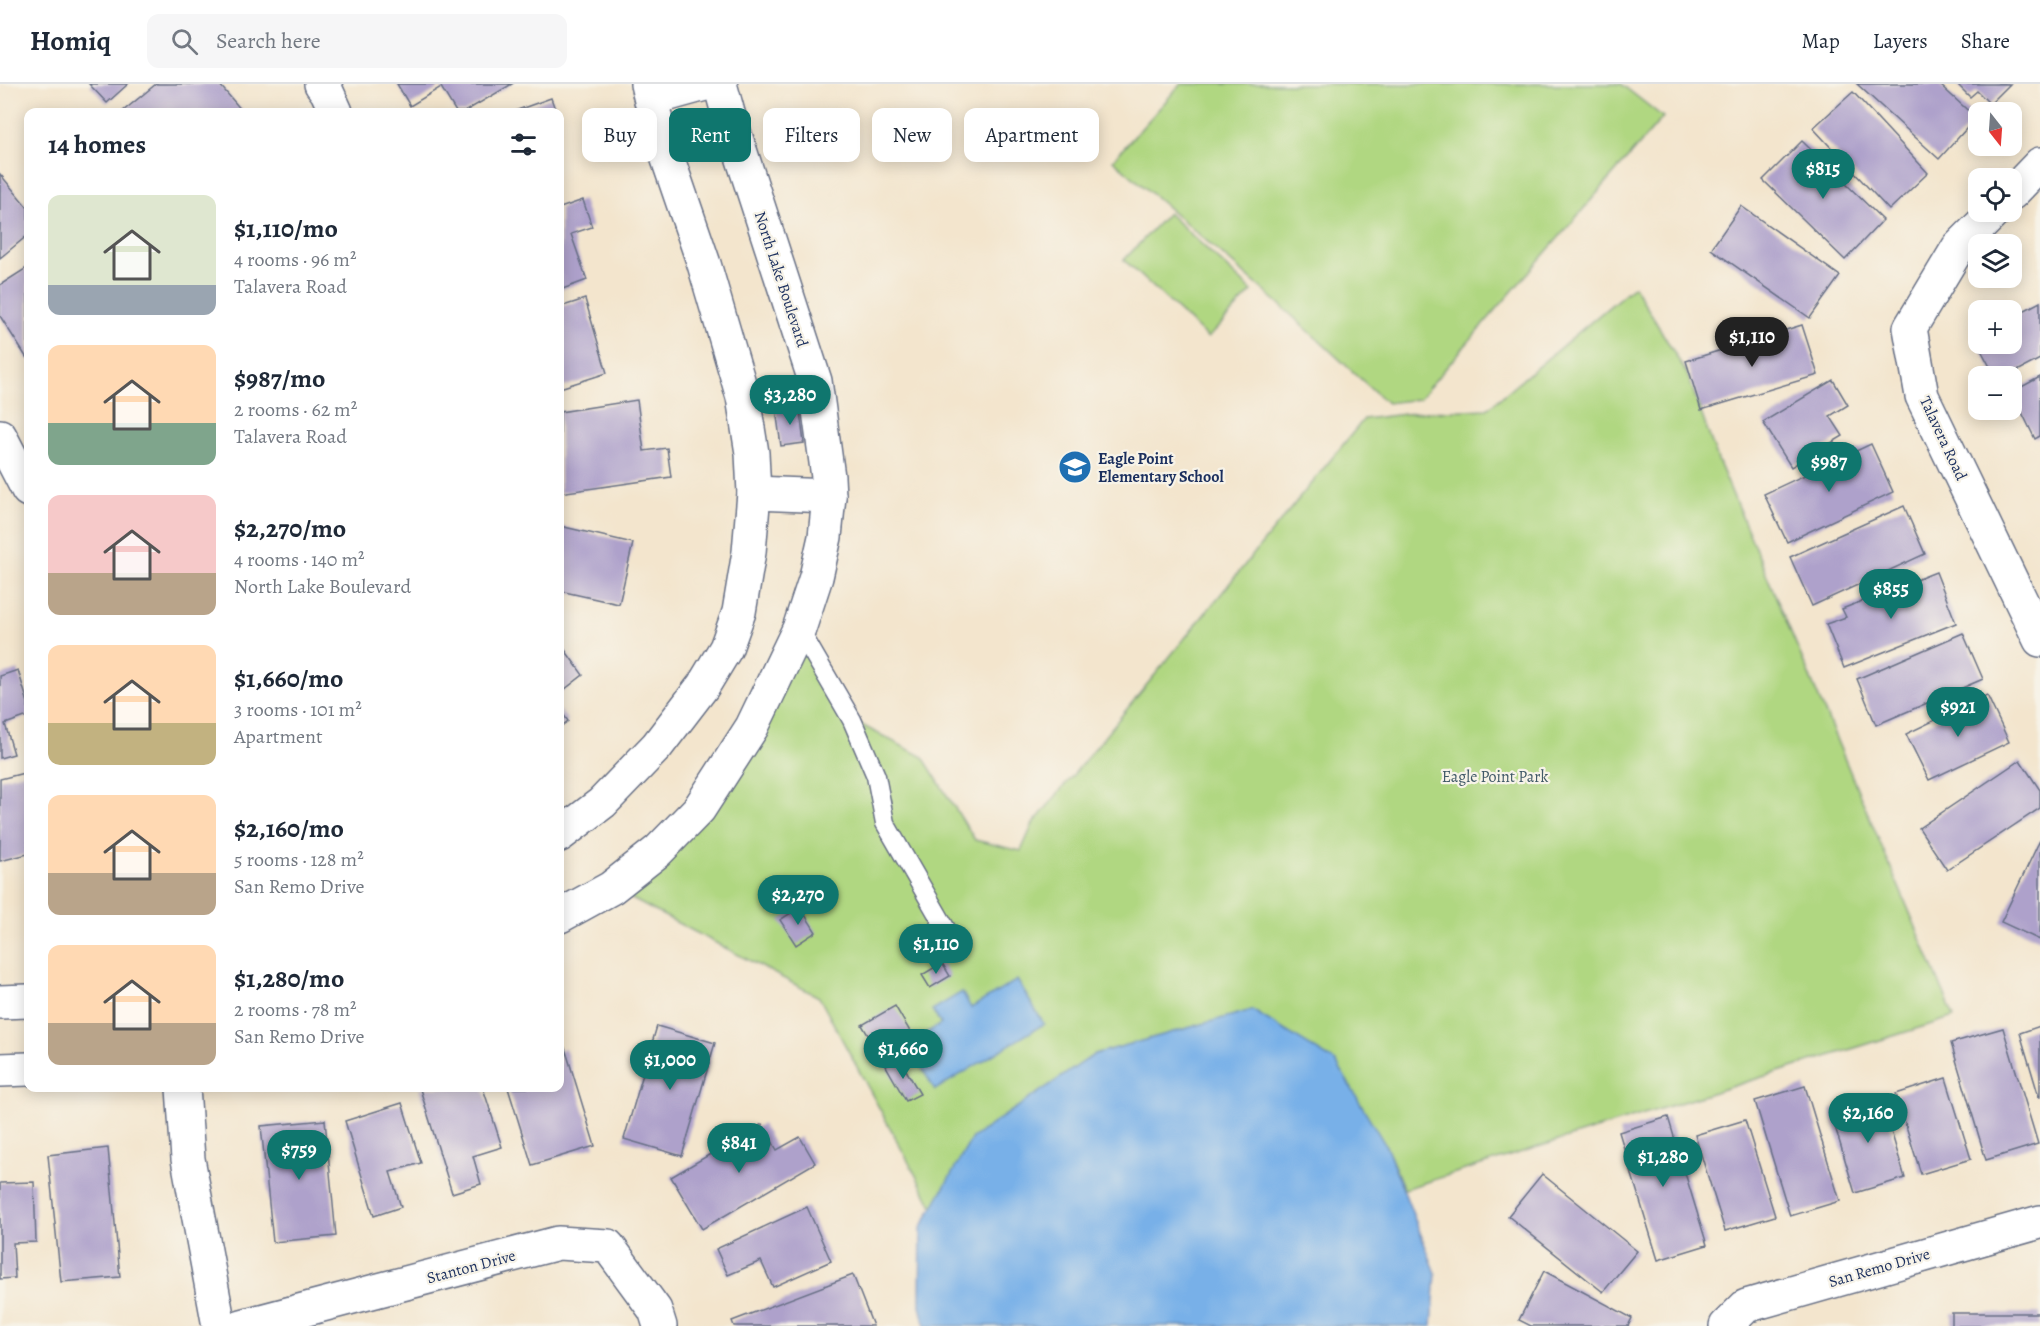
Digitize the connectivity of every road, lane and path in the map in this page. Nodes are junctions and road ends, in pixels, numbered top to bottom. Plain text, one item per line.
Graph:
1 (321, 84) edge
2 (705, 84) edge
3 (720, 84) edge
4 (649, 92) edge
5 (334, 108) edge
6 (2040, 164) edge
7 (2022, 183) edge
8 (1984, 222) edge
9 (0, 436) edge
10 (24, 482) edge
11 (754, 493) junction
12 (829, 496) junction
13 (800, 629) junction
14 (2040, 640) edge
15 (564, 832) edge
16 (564, 914) edge
17 (946, 928) dead end
18 (24, 1001) edge
19 (0, 1002) edge
20 (24, 1069) edge
21 (0, 1070) edge
22 (183, 1092) edge
23 (2040, 1222) edge
24 (219, 1326) edge
25 (242, 1326) edge
26 (660, 1326) edge
27 (1726, 1326) edge

1 - 5 street
2 - 4 street
3 - 12 street, North Lake Boulevard
4 - 11 street
6 - 7 street
8 - 14 street, Talavera Road
9 - 10 street
11 - 12 street
11 - 15 street
12 - 13 street, North Lake Boulevard
13 - 16 street, North Lake Boulevard
13 - 17 lane
18 - 19 street
20 - 21 street
22 - 24 street
23 - 27 street, San Remo Drive
25 - 26 street, Stanton Drive

